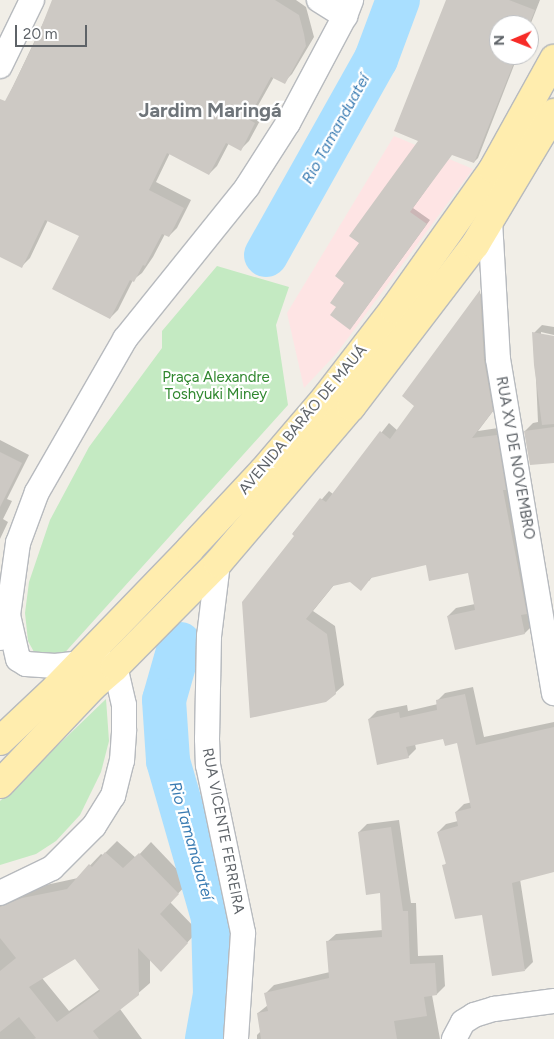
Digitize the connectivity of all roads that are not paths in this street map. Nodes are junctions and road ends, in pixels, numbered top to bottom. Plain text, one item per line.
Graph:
1 (32, 0) edge
2 (319, 0) edge
3 (348, 8) edge
4 (554, 59) edge
5 (0, 66) edge
6 (554, 113) edge
7 (490, 221) junction
8 (218, 563) junction
9 (546, 583) edge
10 (8, 615) junction
11 (0, 638) edge
12 (9, 659) edge
13 (81, 662) junction
14 (115, 667) junction
15 (554, 693) edge
16 (1, 737) edge
17 (0, 784) edge
18 (0, 893) edge
19 (554, 1001) edge
20 (236, 1039) edge
21 (454, 1039) edge

1 - 5 street
2 - 3 street
3 - 10 street
4 - 13 main road, AVENIDA BARÃO DE MAUÁ
6 - 7 main road, AVENIDA BARÃO DE MAUÁ
7 - 8 main road, AVENIDA BARÃO DE MAUÁ
7 - 9 street, RUA XV DE NOVEMBRO
8 - 14 main road, AVENIDA BARÃO DE MAUÁ
8 - 20 street, RUA VICENTE FERREIRA
9 - 15 street, RUA XV DE NOVEMBRO
10 - 11 street
10 - 12 street
12 - 13 street
13 - 14 street
13 - 16 main road, AVENIDA BARÃO DE MAUÁ
14 - 17 main road, AVENIDA BARÃO DE MAUÁ
14 - 18 street
19 - 21 street

